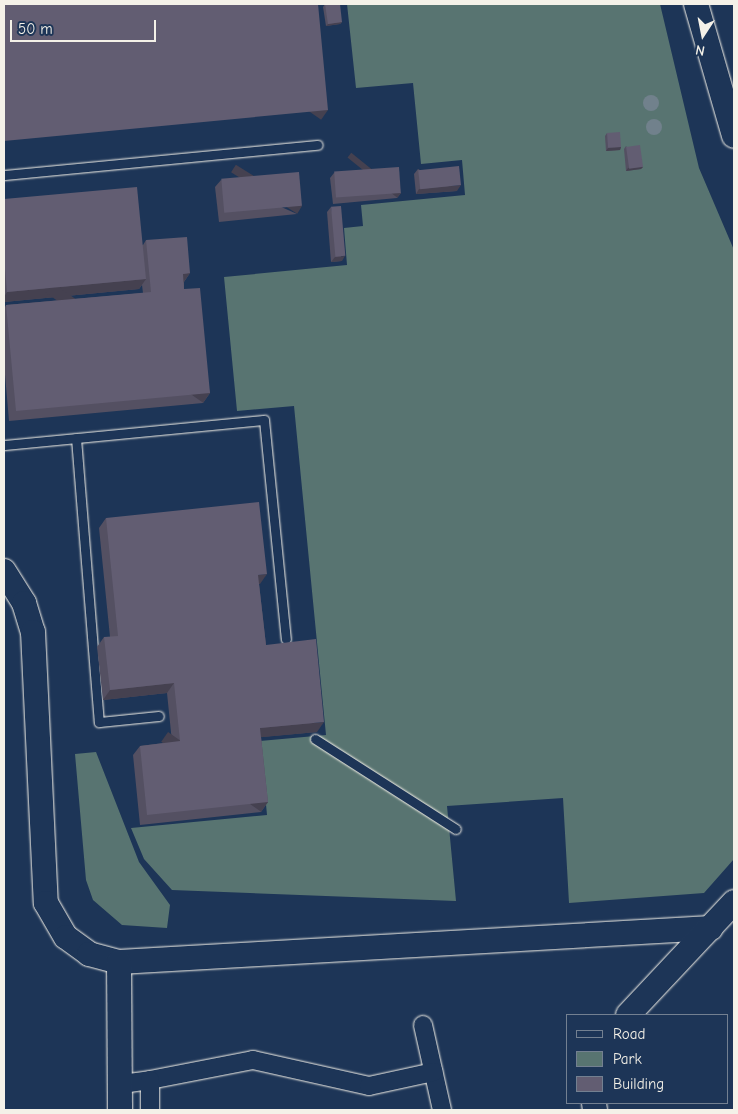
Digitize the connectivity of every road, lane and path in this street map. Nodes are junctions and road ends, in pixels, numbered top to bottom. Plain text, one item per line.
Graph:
1 (696, 4) edge
2 (734, 136) edge
3 (318, 145) dead end
4 (4, 175) edge
5 (76, 438) junction
6 (4, 445) edge
7 (4, 570) edge
8 (286, 639) dead end
9 (159, 716) dead end
10 (315, 738) edge
11 (456, 829) dead end
12 (734, 902) edge
13 (711, 928) junction
14 (119, 962) junction
15 (629, 1014) edge
16 (423, 1025) dead end
17 (434, 1072) junction
18 (150, 1080) junction
19 (122, 1084) junction
20 (120, 1110) edge
21 (150, 1110) edge
22 (442, 1110) edge

1 - 2 street
3 - 4 lane
5 - 6 lane
5 - 8 lane
5 - 9 lane
7 - 14 street
10 - 11 lane
12 - 13 street
13 - 14 street
13 - 15 street
14 - 19 street
16 - 17 street
17 - 18 street
17 - 22 street
18 - 19 street
18 - 21 street
19 - 20 street

